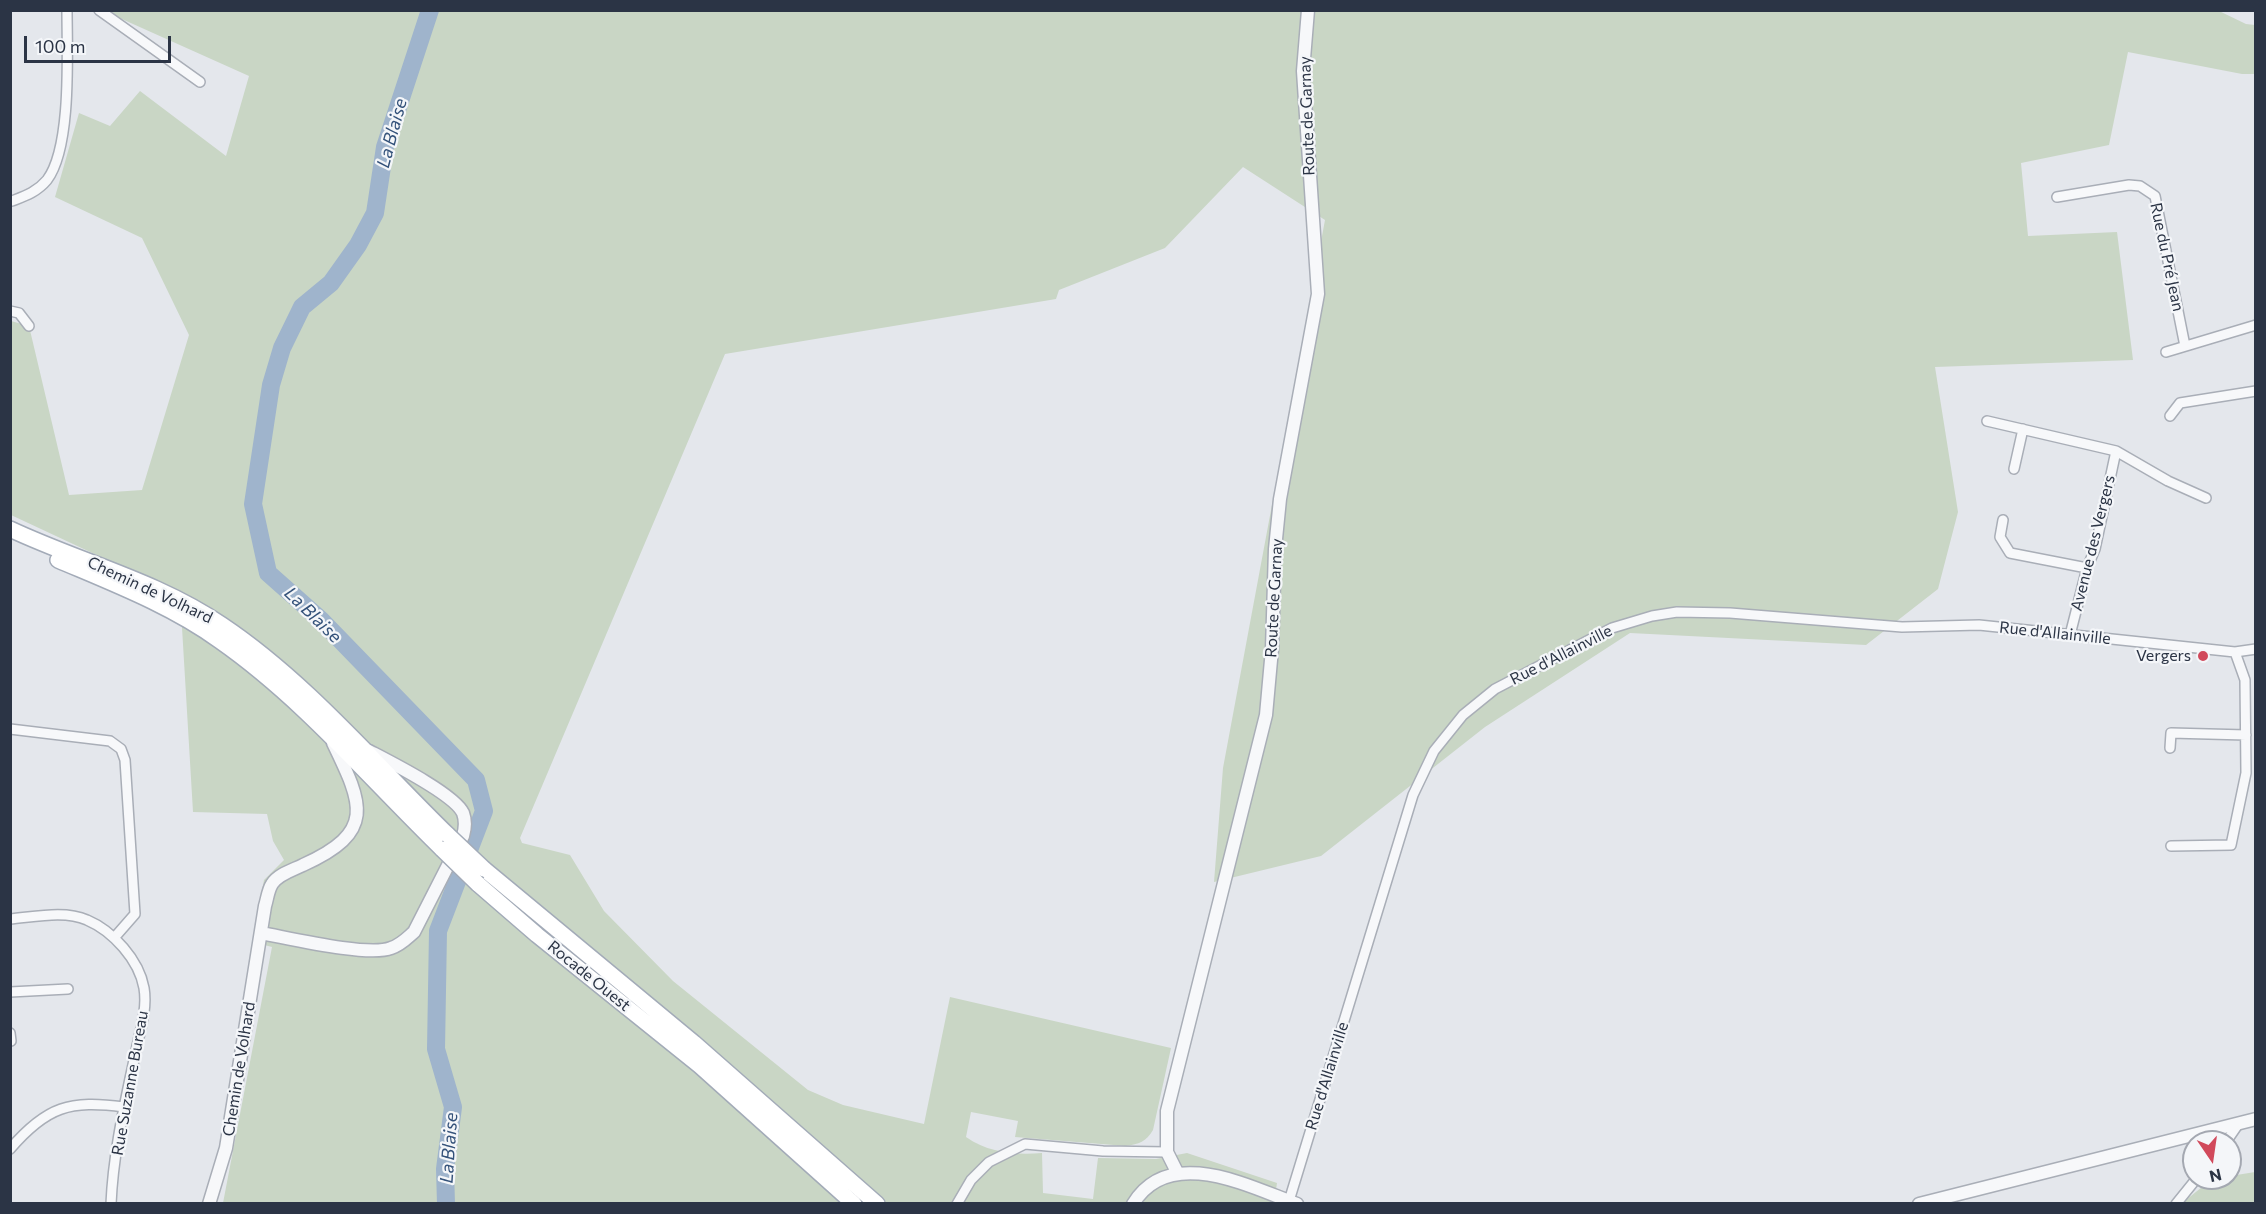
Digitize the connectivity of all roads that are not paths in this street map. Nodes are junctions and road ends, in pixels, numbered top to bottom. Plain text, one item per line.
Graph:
1 (67, 10) edge
2 (99, 10) edge
3 (1308, 10) edge
4 (200, 82) dead end
5 (2057, 196) dead end
6 (12, 201) edge
7 (10, 311) edge
8 (29, 326) dead end
9 (2256, 326) edge
10 (2185, 346) junction
11 (2166, 352) dead end
12 (2256, 391) edge
13 (2170, 416) dead end
14 (1988, 421) dead end
15 (2023, 429) junction
16 (2116, 451) junction
17 (2014, 469) dead end
18 (2206, 498) dead end
19 (2003, 520) dead end
20 (10, 529) edge
21 (10, 539) edge
22 (2087, 568) junction
23 (2070, 635) junction
24 (2256, 649) edge
25 (2235, 652) junction
26 (10, 729) edge
27 (2246, 735) junction
28 (332, 740) junction
29 (357, 744) junction
30 (2170, 748) dead end
31 (2170, 846) dead end
32 (481, 877) junction
33 (10, 919) edge
34 (261, 933) junction
35 (114, 938) junction
36 (68, 988) dead end
37 (10, 992) edge
38 (10, 1033) edge
39 (11, 1041) edge
40 (124, 1107) junction
41 (2256, 1119) edge
42 (2239, 1123) junction
43 (2234, 1130) edge
44 (10, 1149) edge
45 (1167, 1152) junction
46 (1178, 1174) junction
47 (2187, 1190) edge
48 (1293, 1202) edge
49 (111, 1203) edge
50 (209, 1203) edge
51 (854, 1203) edge
52 (877, 1203) edge
53 (957, 1203) edge
54 (1133, 1203) edge
55 (1919, 1203) edge
56 (2176, 1203) edge

1 - 6 street
2 - 4 street
3 - 45 street, Route de Garnay
5 - 10 street, Rue du Pré Jean
7 - 8 street
9 - 10 street
10 - 11 street
12 - 13 street
14 - 15 street
15 - 16 street
15 - 17 street
16 - 18 street
16 - 22 street, Avenue des Vergers
19 - 22 street
20 - 29 main road, Chemin de Volhard
21 - 28 main road, Chemin de Volhard
22 - 23 street, Avenue des Vergers
23 - 25 street, Rue d'Allainville
23 - 48 street, Rue d'Allainville
24 - 25 street, Rue d'Allainville
25 - 27 street
26 - 35 street
27 - 30 street
27 - 31 street
28 - 32 main road, Rocade Ouest, bridge
28 - 34 street, Chemin de Volhard
29 - 32 main road, Rocade Ouest, bridge
29 - 34 street
32 - 51 main road, Rocade Ouest
32 - 52 main road, Rocade Ouest
33 - 35 street, Rue Suzanne Bureau
34 - 50 street, Chemin de Volhard
35 - 40 street, Rue Suzanne Bureau
36 - 37 street
38 - 39 street
40 - 44 street
40 - 49 street, Rue Suzanne Bureau
41 - 42 street
42 - 43 street
42 - 55 street
45 - 46 street, Route de Garnay
45 - 53 street
46 - 48 street
46 - 54 street
47 - 56 street

